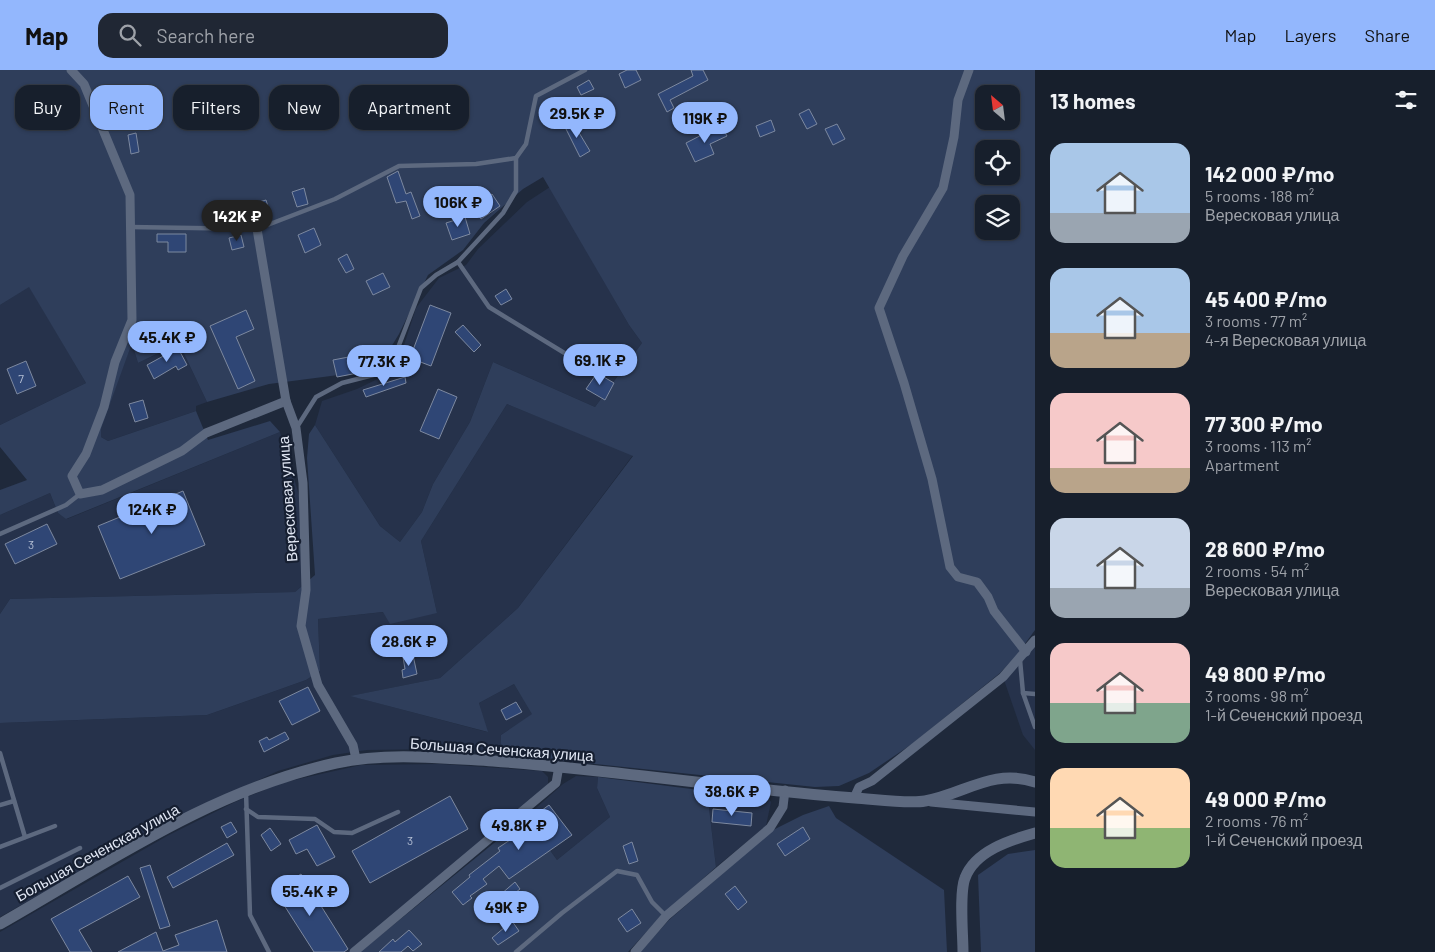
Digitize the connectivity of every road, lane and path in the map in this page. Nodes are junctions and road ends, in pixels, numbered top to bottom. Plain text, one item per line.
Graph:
1 (71, 70) edge
2 (585, 70) edge
3 (969, 70) edge
4 (516, 158) junction
5 (130, 227) junction
6 (257, 229) junction
7 (458, 262) junction
8 (594, 371) dead end
9 (286, 401) junction
10 (296, 428) junction
11 (80, 494) junction
12 (0, 534) edge
13 (1035, 640) edge
14 (1026, 652) junction
15 (1020, 660) junction
16 (1023, 693) junction
17 (1035, 694) edge
18 (1035, 727) edge
19 (0, 753) edge
20 (356, 759) junction
21 (559, 766) junction
22 (1035, 782) edge
23 (785, 790) junction
24 (246, 791) junction
25 (854, 798) junction
26 (14, 801) junction
27 (924, 801) junction
28 (0, 805) edge
29 (246, 809) junction
30 (398, 812) dead end
31 (1035, 812) edge
32 (55, 826) dead end
33 (1035, 833) edge
34 (25, 837) junction
35 (0, 847) edge
36 (80, 848) dead end
37 (0, 888) edge
38 (666, 916) junction
39 (0, 924) edge
40 (269, 952) edge
41 (354, 952) edge
42 (516, 952) edge
43 (635, 952) edge
44 (963, 952) edge

1 - 5 street
2 - 4 lane
3 - 14 street
4 - 6 lane
4 - 7 lane
5 - 6 lane
5 - 11 street
6 - 9 street, Вересковая улица
7 - 8 lane
7 - 10 lane
9 - 10 street, Вересковая улица
9 - 11 street
10 - 20 street, Вересковая улица
11 - 12 lane
13 - 14 street
14 - 15 street
15 - 16 lane
15 - 25 street
16 - 17 lane
16 - 18 lane
19 - 26 lane
20 - 21 street, Большая Сеченская улица
20 - 24 street, Большая Сеченская улица
21 - 23 street, Большая Сеченская улица
21 - 41 street
22 - 27 street, Большая Сеченская улица
23 - 25 street, Большая Сеченская улица
23 - 38 street
24 - 29 lane
24 - 39 street, Большая Сеченская улица
25 - 27 street, Большая Сеченская улица
26 - 28 lane
26 - 34 lane
27 - 31 street
29 - 30 lane
29 - 40 lane
32 - 34 lane
33 - 44 street
34 - 35 lane
36 - 37 lane
38 - 42 lane
38 - 43 street

